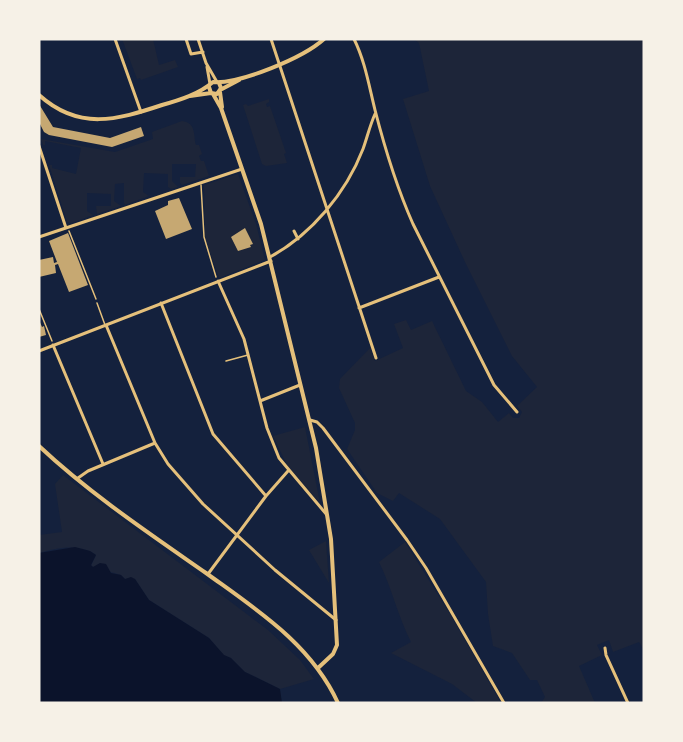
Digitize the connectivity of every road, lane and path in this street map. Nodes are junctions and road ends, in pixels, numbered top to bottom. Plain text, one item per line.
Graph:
1 (115, 39) edge
2 (186, 39) edge
3 (198, 39) edge
4 (271, 39) edge
5 (324, 39) edge
6 (354, 39) edge
7 (202, 52) junction
8 (206, 63) junction
9 (280, 64) junction
10 (241, 78) junction
11 (218, 83) junction
12 (209, 85) junction
13 (221, 91) junction
14 (212, 94) junction
15 (39, 95) edge
16 (189, 96) junction
17 (222, 108) junction
18 (141, 112) junction
19 (375, 112) junction
20 (39, 146) edge
21 (242, 169) junction
22 (202, 182) junction
23 (327, 209) junction
24 (67, 229) junction
25 (294, 231) dead end
26 (39, 237) edge
27 (298, 239) junction
28 (270, 259) junction
29 (439, 276) junction
30 (218, 281) junction
31 (97, 303) joint
32 (161, 303) junction
33 (359, 308) junction
34 (39, 309) edge
35 (106, 325) junction
36 (53, 345) junction
37 (39, 351) edge
38 (249, 355) junction
39 (376, 358) dead end
40 (226, 361) dead end
41 (301, 385) junction
42 (260, 401) junction
43 (517, 412) dead end
44 (309, 419) junction
45 (155, 443) junction
46 (39, 446) edge
47 (103, 464) junction
48 (288, 471) junction
49 (78, 478) junction
50 (266, 496) junction
51 (328, 516) junction
52 (237, 534) junction
53 (208, 574) junction
54 (336, 620) junction
55 (604, 648) dead end
56 (318, 668) junction
57 (338, 703) edge
58 (504, 703) edge
59 (628, 703) edge

1 - 18 street
2 - 7 street
3 - 7 street
4 - 9 street
5 - 9 street
6 - 19 street
7 - 8 street
8 - 11 street
8 - 12 street
9 - 10 street
9 - 23 street
10 - 11 street
10 - 13 street
11 - 12 street
11 - 13 street
12 - 14 street
12 - 16 street
13 - 14 street
13 - 17 street
14 - 16 street
14 - 17 street
15 - 18 street
16 - 18 street
17 - 21 street
19 - 23 street
19 - 29 street
20 - 24 street
21 - 22 street
21 - 28 street
22 - 24 street
22 - 30 path
23 - 27 street
23 - 33 street
24 - 26 street
24 - 31 path
25 - 27 street
27 - 28 street
28 - 30 street
28 - 41 street
29 - 33 street
29 - 43 street
30 - 32 street
30 - 38 street
31 - 35 lane
32 - 35 street
32 - 50 street
33 - 39 street
34 - 36 path
35 - 36 street
35 - 45 street
36 - 37 street
36 - 47 street
38 - 40 lane
38 - 42 street
41 - 42 street
41 - 44 street
42 - 48 street
44 - 51 street
44 - 58 street
45 - 47 street
45 - 52 street
46 - 49 street
47 - 49 street
48 - 50 street
48 - 51 street
49 - 53 street
50 - 52 street
51 - 54 street
52 - 53 street
52 - 54 street
53 - 56 street
54 - 56 street
55 - 59 street
56 - 57 street

